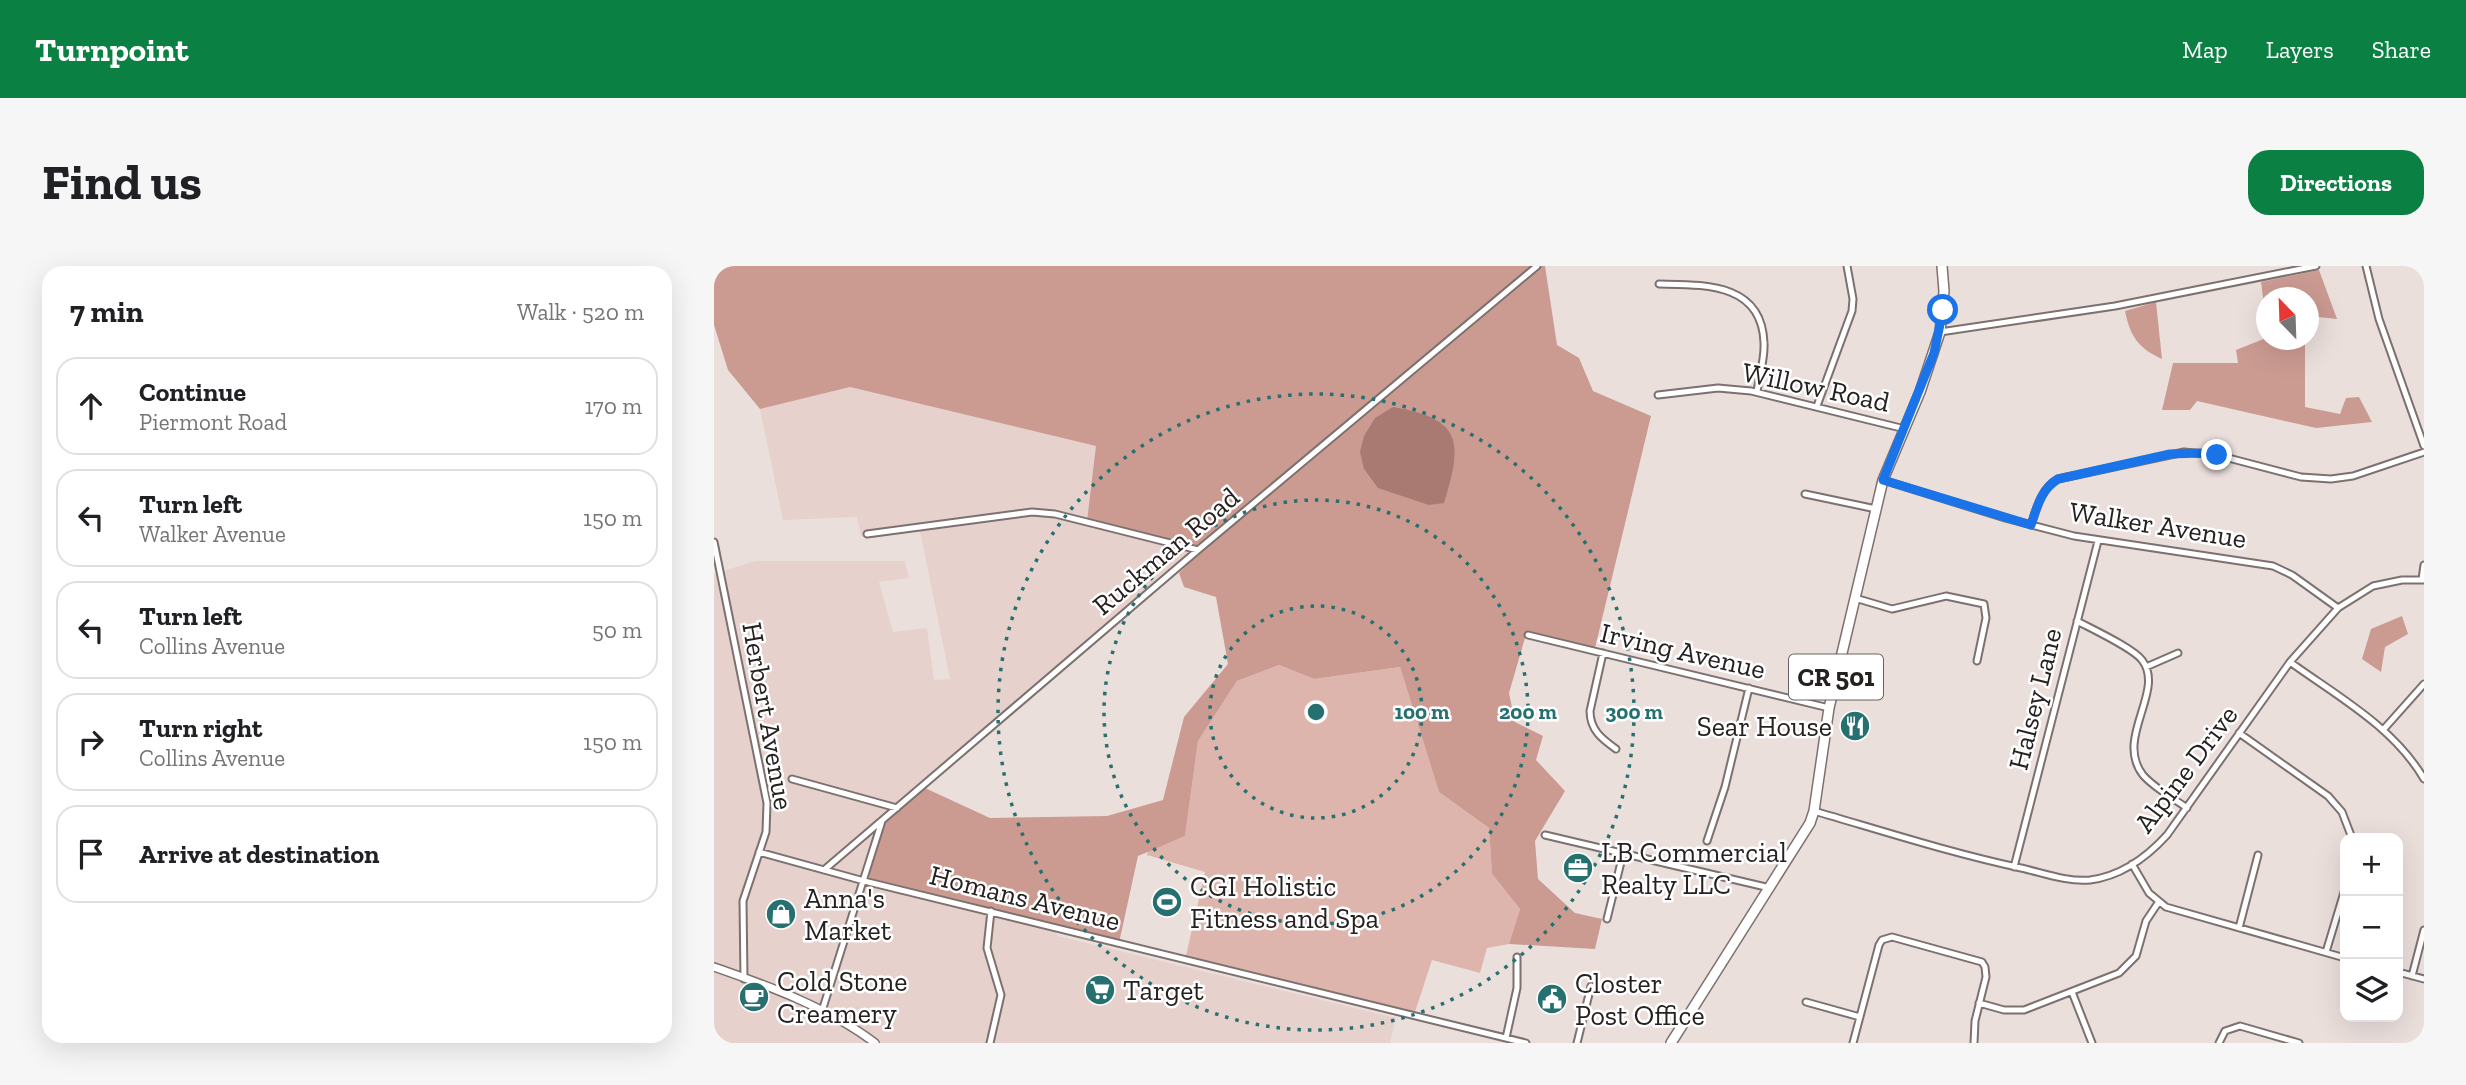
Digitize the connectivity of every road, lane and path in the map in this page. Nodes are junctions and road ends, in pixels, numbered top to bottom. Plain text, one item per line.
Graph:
1 (1537, 266) edge
2 (1847, 266) edge
3 (1942, 266) edge
4 (2316, 266) edge
5 (2366, 266) edge
6 (1659, 284) dead end
7 (1940, 332) junction
8 (1757, 392) junction
9 (1658, 395) dead end
10 (1817, 406) junction
11 (2424, 422) edge
12 (2416, 423) junction
13 (1905, 429) junction
14 (2424, 446) edge
15 (2424, 452) edge
16 (1883, 480) junction
17 (1805, 494) dead end
18 (1875, 509) junction
19 (2031, 525) junction
20 (867, 534) dead end
21 (2098, 541) junction
22 (714, 542) edge
23 (1198, 550) junction
24 (2424, 565) edge
25 (2423, 580) edge
26 (1855, 598) junction
27 (2338, 608) junction
28 (2077, 621) junction
29 (1528, 635) dead end
30 (1603, 653) junction
31 (2178, 653) dead end
32 (1978, 661) dead end
33 (2290, 662) junction
34 (2146, 667) junction
35 (2424, 684) edge
36 (1749, 688) junction
37 (1829, 708) junction
38 (2383, 730) junction
39 (2239, 733) junction
40 (1616, 749) dead end
41 (792, 779) dead end
42 (2424, 779) edge
43 (897, 808) junction
44 (2187, 808) junction
45 (1814, 811) junction
46 (882, 821) junction
47 (2350, 833) edge
48 (1545, 835) dead end
49 (1707, 841) dead end
50 (759, 852) junction
51 (1623, 854) junction
52 (2258, 855) dead end
53 (2133, 864) junction
54 (2014, 867) junction
55 (824, 870) junction
56 (864, 881) junction
57 (1770, 888) junction
58 (2343, 896) edge
59 (2158, 903) junction
60 (991, 911) junction
61 (1607, 919) dead end
62 (2239, 928) junction
63 (2424, 930) edge
64 (2326, 952) junction
65 (2340, 956) edge
66 (1517, 957) dead end
67 (714, 967) edge
68 (2403, 973) edge
69 (2412, 976) junction
70 (744, 979) junction
71 (2424, 979) edge
72 (1591, 986) dead end
73 (2072, 992) junction
74 (1806, 1003) dead end
75 (1979, 1003) junction
76 (822, 1012) junction
77 (1860, 1017) junction
78 (1506, 1038) junction
79 (875, 1043) edge
80 (990, 1043) edge
81 (1526, 1043) edge
82 (1577, 1043) edge
83 (1671, 1043) edge
84 (1853, 1043) edge
85 (1974, 1043) edge
86 (2092, 1043) edge
87 (2219, 1043) edge
88 (2299, 1043) edge

1 - 23 street, Ruckman Road
2 - 10 street
3 - 7 main road, CR 501
4 - 7 street
5 - 12 street
6 - 8 street
7 - 13 main road, CR 501
8 - 9 street, Willow Road
8 - 10 street, Willow Road
10 - 13 street, Willow Road
11 - 12 street
12 - 14 street
13 - 16 main road, CR 501
15 - 19 street
16 - 18 main road, CR 501
16 - 19 street, Walker Avenue
17 - 18 street
18 - 26 main road, CR 501
19 - 21 street, Walker Avenue
20 - 23 street
21 - 27 street, Walker Avenue
21 - 28 street, Halsey Lane
22 - 50 street, Herbert Avenue
23 - 43 street, Ruckman Road
24 - 25 street
25 - 27 street, Alpine Drive
26 - 32 street
26 - 37 main road, CR 501
27 - 33 street, Alpine Drive
28 - 34 street
28 - 54 street, Halsey Lane
29 - 30 street, Irving Avenue
30 - 36 street, Irving Avenue
30 - 40 street
31 - 34 street
33 - 38 street
33 - 39 street, Alpine Drive
34 - 44 street
35 - 38 street
36 - 37 street, Irving Avenue
36 - 49 street
37 - 45 main road, CR 501
38 - 42 street
39 - 44 street, Alpine Drive
39 - 47 street
41 - 43 street
43 - 46 street, Ruckman Road
44 - 53 street, Alpine Drive
45 - 54 street, Alpine Drive
45 - 57 main road, CR 501
46 - 55 street, Ruckman Road
46 - 56 street
48 - 51 street
50 - 55 street, Homans Avenue
50 - 70 street, Herbert Avenue
51 - 57 street
51 - 61 street
52 - 62 street
53 - 54 street, Alpine Drive
53 - 59 street
55 - 56 street, Homans Avenue
56 - 60 street, Homans Avenue
56 - 76 street
57 - 83 main road, CR 501
58 - 64 street
59 - 62 street
59 - 73 street
60 - 78 street, Homans Avenue
60 - 80 street
62 - 64 street
63 - 69 street
64 - 65 street
66 - 78 street
67 - 70 street
68 - 69 street
69 - 71 street
70 - 76 street
72 - 82 street
73 - 75 street
73 - 86 street
74 - 77 street
75 - 77 street
75 - 85 street
76 - 79 street
77 - 84 street
78 - 81 street, Homans Avenue
87 - 88 street

